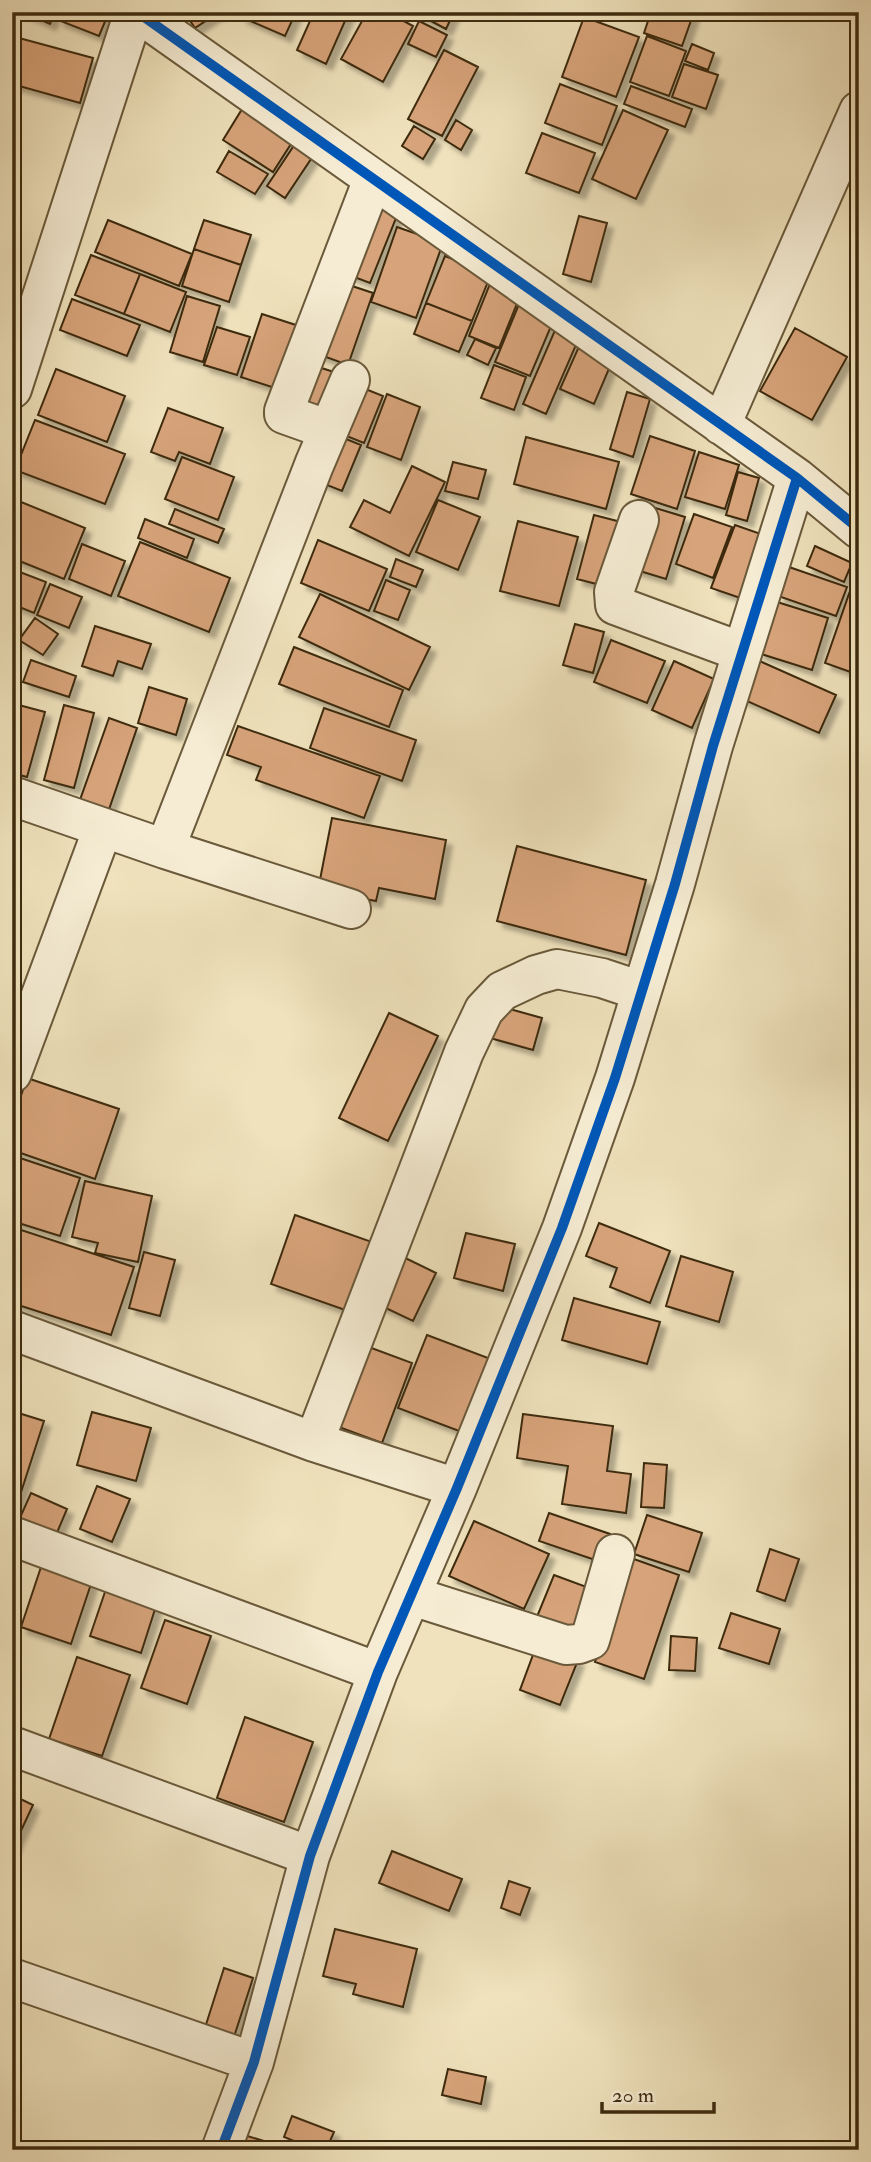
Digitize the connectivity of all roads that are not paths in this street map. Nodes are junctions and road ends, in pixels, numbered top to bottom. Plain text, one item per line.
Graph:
1 (136, 12) edge
2 (859, 111) edge
3 (373, 178) junction
4 (350, 380) dead end
5 (12, 389) edge
6 (721, 425) junction
7 (329, 430) junction
8 (797, 478) junction
9 (639, 520) dead end
10 (859, 529) edge
11 (742, 652) junction
12 (12, 796) edge
13 (103, 828) junction
14 (165, 849) junction
15 (351, 909) dead end
16 (641, 991) junction
17 (12, 1073) edge
18 (12, 1331) edge
19 (314, 1442) junction
20 (457, 1488) junction
21 (12, 1536) edge
22 (615, 1554) dead end
23 (412, 1596) junction
24 (378, 1672) junction
25 (12, 1746) edge
26 (310, 1856) junction
27 (12, 1978) edge
28 (254, 2062) junction
29 (221, 2150) edge

1 - 3 street
1 - 5 street
2 - 6 street
3 - 6 street
3 - 7 street
4 - 7 street
6 - 8 street
7 - 14 street
8 - 10 street
8 - 11 street
9 - 11 street
11 - 16 street
12 - 13 street
13 - 14 street
13 - 17 street
14 - 15 street
16 - 19 street
16 - 20 street
18 - 19 street
19 - 20 street
20 - 23 street
21 - 24 street
22 - 23 street
23 - 24 street
24 - 26 street
25 - 26 street
26 - 28 street
27 - 28 street
28 - 29 street

